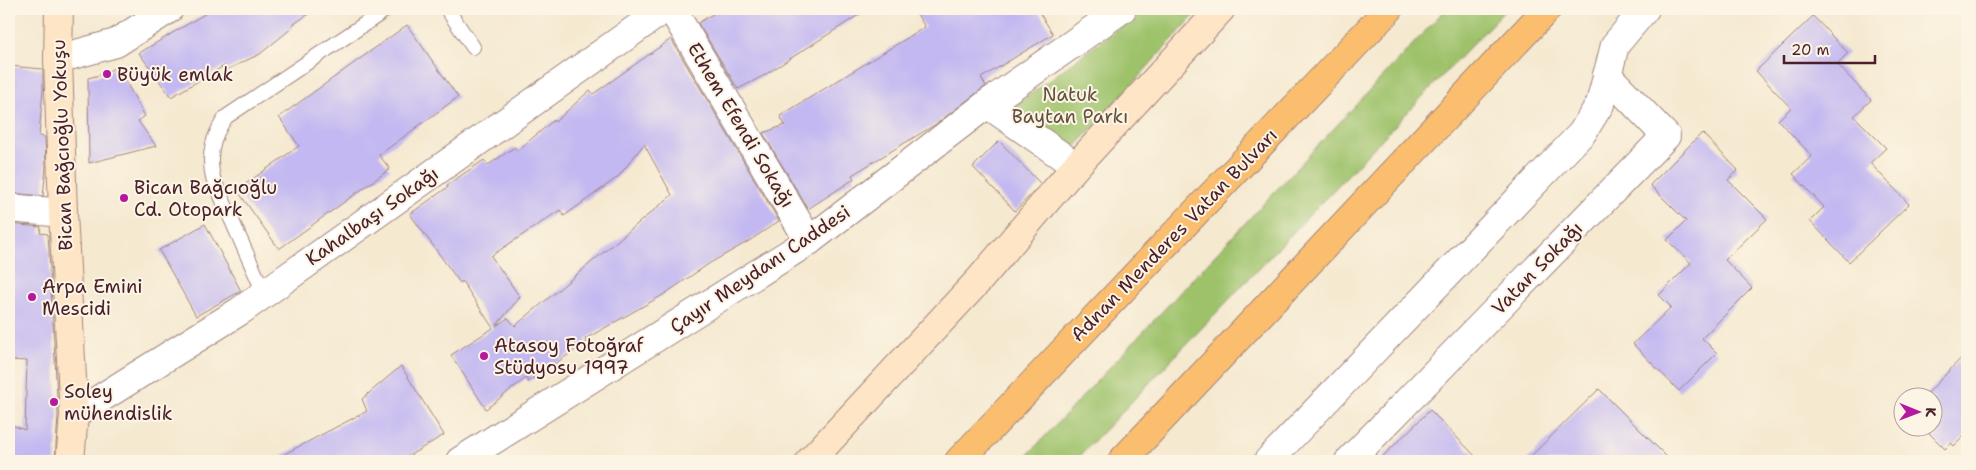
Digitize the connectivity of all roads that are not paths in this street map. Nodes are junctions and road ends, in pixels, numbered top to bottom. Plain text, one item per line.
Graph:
1 (59, 9) edge
2 (169, 9) edge
3 (387, 9) edge
4 (447, 9) edge
5 (664, 9) edge
6 (672, 9) edge
7 (1122, 9) edge
8 (1221, 9) edge
9 (1388, 9) edge
10 (1547, 9) edge
11 (1645, 9) edge
12 (473, 47) dead end
13 (58, 59) junction
14 (1607, 75) junction
15 (987, 104) junction
16 (1076, 166) junction
17 (9, 208) edge
18 (63, 213) junction
19 (809, 241) junction
20 (264, 293) junction
21 (74, 415) junction
22 (70, 461) edge
23 (460, 461) edge
24 (810, 461) edge
25 (959, 461) edge
26 (1122, 461) edge
27 (1268, 461) edge
28 (1349, 461) edge

1 - 13 main road, Bican Bağcıoğlu Yokuşu
2 - 13 street
3 - 20 lane
4 - 12 lane
5 - 20 street, Kahalbaşı Sokağı
6 - 19 street, Ethem Efendi Sokağı
7 - 15 street, Çayır Meydanı Caddesi
8 - 16 main road
9 - 25 main road, Adnan Menderes Vatan Bulvarı
10 - 26 main road
11 - 14 street
13 - 18 main road, Bican Bağcıoğlu Yokuşu
14 - 27 street
14 - 28 street, Vatan Sokağı
15 - 16 street
15 - 19 street, Çayır Meydanı Caddesi
16 - 24 main road
17 - 18 street
18 - 21 main road, Bican Bağcıoğlu Yokuşu
19 - 23 street, Çayır Meydanı Caddesi
20 - 21 street, Kahalbaşı Sokağı
21 - 22 main road, Bican Bağcıoğlu Yokuşu

